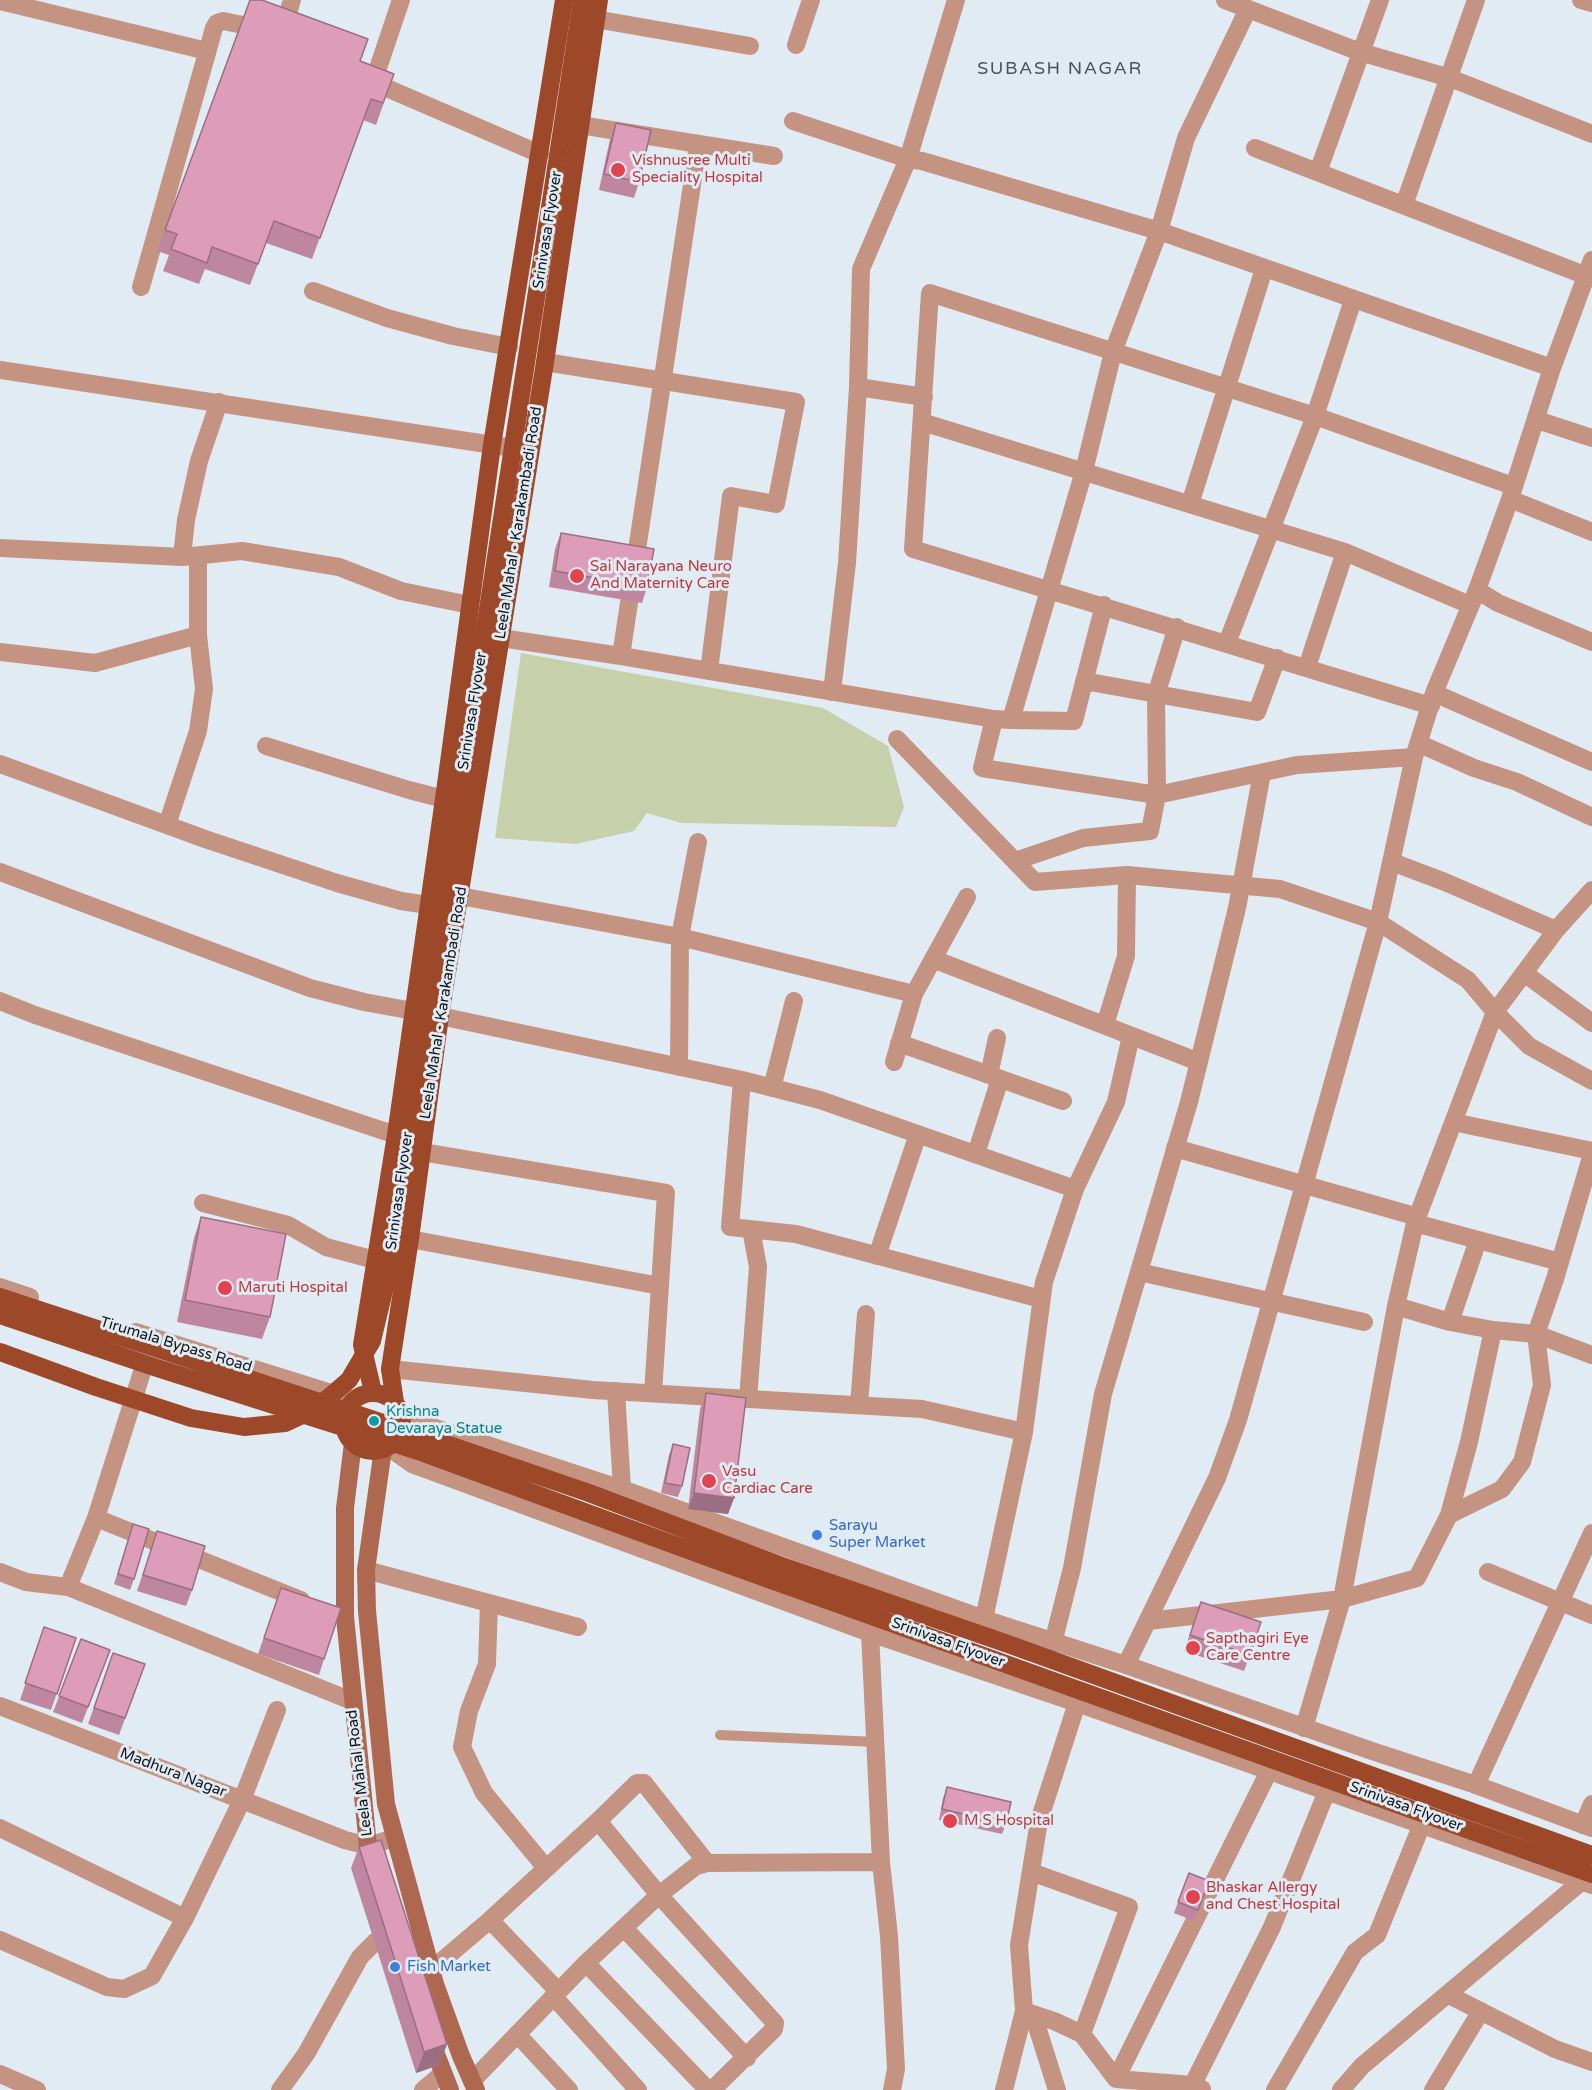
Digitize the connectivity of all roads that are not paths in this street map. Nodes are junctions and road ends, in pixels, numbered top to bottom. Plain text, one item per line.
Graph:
1 (292, 0) edge
2 (401, 0) edge
3 (564, 0) edge
4 (582, 0) edge
5 (599, 0) edge
6 (811, 0) edge
7 (956, 0) edge
8 (1225, 0) edge
9 (1380, 0) edge
10 (1476, 0) edge
11 (1581, 0) edge
12 (0, 1) edge
13 (1592, 3) edge
14 (1248, 9) junction
15 (595, 20) junction
16 (796, 45) dead end
17 (750, 46) dead end
18 (207, 51) junction
19 (1360, 52) junction
20 (355, 72) edge
21 (1450, 78) junction
22 (374, 83) junction
23 (365, 101) edge
24 (793, 121) dead end
25 (580, 125) junction
26 (1592, 134) edge
27 (698, 145) junction
28 (1256, 148) dead end
29 (540, 154) junction
30 (774, 156) dead end
31 (908, 159) junction
32 (1318, 172) junction
33 (1404, 205) junction
34 (1159, 231) junction
35 (1264, 269) junction
36 (1590, 271) edge
37 (141, 287) dead end
38 (313, 291) dead end
39 (1353, 300) junction
40 (509, 347) junction
41 (1113, 352) junction
42 (545, 362) junction
43 (1552, 368) junction
44 (0, 370) edge
45 (663, 381) junction
46 (858, 387) junction
47 (1228, 389) junction
48 (924, 396) junction
49 (219, 402) junction
50 (1315, 416) junction
51 (1537, 420) junction
52 (922, 422) junction
53 (1592, 438) edge
54 (492, 445) junction
55 (531, 451) junction
56 (1084, 471) junction
57 (1511, 492) junction
58 (1191, 504) junction
59 (1271, 529) junction
60 (1592, 532) edge
61 (0, 548) edge
62 (1345, 552) junction
63 (190, 556) junction
64 (1048, 590) junction
65 (1474, 597) junction
66 (470, 604) junction
67 (1104, 605) junction
68 (1176, 627) junction
69 (198, 635) junction
70 (501, 638) junction
71 (1592, 642) edge
72 (1227, 643) junction
73 (0, 652) edge
74 (621, 656) junction
75 (1277, 658) junction
76 (1307, 667) junction
77 (709, 670) junction
78 (1084, 681) junction
79 (832, 692) junction
80 (1156, 695) junction
81 (1432, 699) junction
82 (1002, 719) junction
83 (897, 739) dead end
84 (266, 746) dead end
85 (1417, 750) junction
86 (1592, 762) edge
87 (0, 764) edge
88 (1262, 773) junction
89 (1157, 795) junction
90 (444, 799) junction
91 (1592, 817) edge
92 (167, 825) junction
93 (698, 842) dead end
94 (1016, 861) junction
95 (1392, 862) junction
96 (0, 872) edge
97 (1127, 875) junction
98 (1241, 886) junction
99 (1592, 890) edge
100 (460, 896) junction
101 (967, 897) dead end
102 (428, 906) junction
103 (1378, 922) junction
104 (1556, 930) junction
105 (680, 937) junction
106 (933, 958) junction
107 (1524, 974) junction
108 (914, 994) junction
109 (0, 1001) edge
110 (794, 1001) dead end
111 (413, 1011) junction
112 (1495, 1012) junction
113 (441, 1016) junction
114 (1592, 1023) edge
115 (1105, 1025) junction
116 (1131, 1036) junction
117 (997, 1038) dead end
118 (899, 1044) junction
119 (894, 1062) dead end
120 (1198, 1062) junction
121 (680, 1067) junction
122 (995, 1077) junction
123 (742, 1080) junction
124 (1592, 1082) edge
125 (772, 1088) junction
126 (1063, 1101) dead end
127 (1453, 1122) junction
128 (918, 1134) junction
129 (396, 1135) junction
130 (1175, 1148) junction
131 (422, 1152) junction
132 (1592, 1153) edge
133 (976, 1154) junction
134 (1303, 1185) junction
135 (1075, 1188) junction
136 (203, 1203) dead end
137 (1416, 1220) junction
138 (751, 1229) junction
139 (410, 1239) junction
140 (1478, 1240) junction
141 (877, 1256) junction
142 (375, 1260) junction
143 (1560, 1262) junction
144 (1139, 1272) junction
145 (660, 1286) junction
146 (0, 1287) edge
147 (0, 1297) edge
148 (1041, 1299) junction
149 (1270, 1302) junction
150 (1396, 1306) junction
151 (866, 1314) dead end
152 (0, 1315) edge
153 (0, 1322) edge
154 (1364, 1322) dead end
155 (1450, 1322) junction
156 (1493, 1330) junction
157 (1536, 1334) junction
158 (0, 1352) edge
159 (1592, 1355) edge
160 (390, 1369) junction
161 (142, 1372) junction
162 (616, 1391) junction
163 (373, 1392) junction
164 (653, 1393) junction
165 (748, 1399) junction
166 (354, 1400) junction
167 (859, 1405) junction
168 (399, 1409) junction
169 (1024, 1432) junction
170 (350, 1437) junction
171 (386, 1448) junction
172 (622, 1490) junction
173 (1449, 1515) junction
174 (96, 1518) junction
175 (1592, 1533) edge
176 (366, 1570) junction
177 (0, 1572) edge
178 (1488, 1572) dead end
179 (68, 1587) junction
180 (1342, 1599) junction
181 (1559, 1602) junction
182 (489, 1603) junction
183 (1592, 1615) edge
184 (345, 1617) junction
185 (984, 1620) junction
186 (1148, 1621) junction
187 (578, 1626) dead end
188 (870, 1633) junction
189 (1053, 1643) junction
190 (1126, 1665) junction
191 (352, 1701) junction
192 (1077, 1703) junction
193 (0, 1706) edge
194 (277, 1710) dead end
195 (1304, 1728) junction
196 (720, 1735) dead end
197 (876, 1742) junction
198 (1269, 1771) junction
199 (1476, 1785) junction
200 (1327, 1791) junction
201 (242, 1800) junction
202 (1592, 1804) edge
203 (598, 1821) junction
204 (1422, 1824) junction
205 (1587, 1826) edge
206 (0, 1828) edge
207 (394, 1838) junction
208 (368, 1846) junction
209 (1592, 1855) edge
210 (880, 1862) junction
211 (707, 1863) junction
212 (546, 1868) junction
213 (1031, 1872) junction
214 (1589, 1880) edge
215 (379, 1883) edge
216 (660, 1895) junction
217 (388, 1914) edge
218 (185, 1918) junction
219 (490, 1920) junction
220 (624, 1928) junction
221 (394, 1935) junction
222 (0, 1940) edge
223 (401, 1956) edge
224 (586, 1963) junction
225 (431, 1970) junction
226 (556, 1994) junction
227 (1447, 1994) junction
228 (1481, 2011) junction
229 (1028, 2013) junction
230 (425, 2027) edge
231 (517, 2034) junction
232 (1082, 2034) junction
233 (747, 2058) junction
234 (1592, 2062) edge
235 (0, 2074) edge
236 (1116, 2079) junction
237 (446, 2082) edge
238 (474, 2085) edge
239 (1196, 2088) edge
240 (37, 2090) edge
241 (280, 2090) edge
242 (423, 2090) edge
243 (569, 2090) edge
244 (638, 2090) edge
245 (710, 2090) edge
246 (892, 2090) edge
247 (1004, 2090) edge
248 (1057, 2090) edge
249 (1275, 2090) edge
250 (1341, 2090) edge
251 (1433, 2090) edge

1 - 18 street
2 - 22 street
3 - 29 main road, Leela Mahal - Karakambadi Road
4 - 158 main road, Srinivasa Flyover, bridge
5 - 15 main road, Leela Mahal - Karakambadi Road
6 - 16 street
7 - 31 street
8 - 14 street
9 - 19 street
10 - 21 street
11 - 13 street
12 - 18 street
14 - 19 street
14 - 34 street
15 - 17 street
15 - 25 main road, Leela Mahal - Karakambadi Road
18 - 37 street
19 - 21 street
19 - 32 street
20 - 22 street
21 - 26 street
21 - 33 street
22 - 23 street
22 - 29 street
24 - 31 street
25 - 27 street
25 - 42 main road, Leela Mahal - Karakambadi Road
27 - 30 street
27 - 45 street
28 - 32 street
29 - 40 main road, Leela Mahal - Karakambadi Road
31 - 34 street
31 - 46 street
32 - 33 street
33 - 36 street
34 - 35 street
34 - 41 street
35 - 39 street
35 - 47 street
36 - 43 street
38 - 40 street
39 - 43 street
39 - 50 street
40 - 54 main road, Leela Mahal - Karakambadi Road
41 - 47 street
41 - 48 street
41 - 56 street
42 - 45 street
42 - 55 main road, Leela Mahal - Karakambadi Road
43 - 51 street
44 - 49 street
45 - 74 street
45 - 77 street
46 - 48 street
46 - 79 street
47 - 50 street
47 - 58 street
48 - 52 street
49 - 54 street
49 - 63 street
50 - 57 street
50 - 59 street
51 - 53 street
51 - 57 street
52 - 56 street
52 - 64 street
54 - 55 street
54 - 66 main road, Leela Mahal - Karakambadi Road
55 - 70 main road, Leela Mahal - Karakambadi Road
56 - 58 street
56 - 64 street
57 - 60 street
57 - 65 street
58 - 59 street
59 - 62 street
59 - 72 street
61 - 63 street
62 - 65 street
62 - 76 street
63 - 66 street
63 - 69 street
64 - 67 street
64 - 82 street
65 - 71 street
65 - 81 street
66 - 90 main road, Leela Mahal - Karakambadi Road
67 - 68 street
67 - 78 street
68 - 72 street
68 - 80 street
69 - 73 street
69 - 92 street
70 - 74 street
70 - 100 main road, Leela Mahal - Karakambadi Road
72 - 75 street
74 - 77 street
75 - 76 street
75 - 80 street
76 - 81 street
77 - 79 street
78 - 80 street
78 - 82 street
79 - 82 street
80 - 89 street
81 - 85 street
81 - 86 street
82 - 89 street
83 - 94 street
84 - 90 street
85 - 88 street
85 - 91 street
85 - 95 street
87 - 92 street
88 - 89 street
88 - 98 street
89 - 94 street
90 - 102 main road, Leela Mahal - Karakambadi Road
92 - 102 street
93 - 105 street
94 - 97 street
95 - 103 street
95 - 104 street
96 - 111 street
97 - 98 street
97 - 115 street
98 - 103 street
98 - 120 street
99 - 104 street
100 - 105 street
100 - 113 main road, Leela Mahal - Karakambadi Road
101 - 106 street
102 - 111 main road, Leela Mahal - Karakambadi Road
103 - 112 street
103 - 134 street
104 - 107 street
105 - 108 street
105 - 121 street
106 - 108 street
106 - 115 street
107 - 112 street
107 - 114 street
108 - 118 street
109 - 129 street
110 - 125 street
111 - 129 main road, Leela Mahal - Karakambadi Road
112 - 124 street
112 - 127 street
113 - 121 street
113 - 131 main road, Leela Mahal - Karakambadi Road
115 - 116 street
116 - 120 street
116 - 135 street
117 - 122 street
118 - 119 street
118 - 122 street
120 - 130 street
121 - 123 street
122 - 126 street
122 - 133 street
123 - 125 street
123 - 138 street
125 - 128 street
127 - 132 street
127 - 137 street
128 - 133 street
128 - 141 street
129 - 142 main road, Leela Mahal - Karakambadi Road
130 - 134 street
130 - 144 street
131 - 139 main road, Leela Mahal - Karakambadi Road
131 - 145 street
132 - 143 street
133 - 135 street
134 - 137 street
134 - 149 street
135 - 148 street
136 - 142 street
137 - 140 street
137 - 150 street
138 - 141 street
138 - 165 street
139 - 145 street
139 - 160 main road, Leela Mahal - Karakambadi Road
140 - 143 street
140 - 155 street
141 - 148 street
142 - 163 main road, Leela Mahal - Karakambadi Road
143 - 157 street
144 - 149 street
144 - 189 street
145 - 164 street
146 - 166 street, Tirumala Bypass Road
147 - 209 main road, Srinivasa Flyover, bridge
148 - 169 street
149 - 154 street
149 - 186 street
150 - 155 street
150 - 180 street
151 - 167 street
152 - 214 main road, Srinivasa Flyover, bridge
153 - 161 street
155 - 156 street
156 - 157 street
156 - 173 street
157 - 159 street
157 - 173 street
160 - 162 street
160 - 168 main road, Leela Mahal - Karakambadi Road
161 - 170 street
161 - 174 street
162 - 164 street
162 - 172 street
163 - 166 main road
163 - 168 main road
164 - 165 street
165 - 167 street
166 - 170 main road
167 - 169 street
168 - 171 main road
168 - 172 street
169 - 185 street
170 - 171 main road
170 - 184 main road, Leela Mahal Road
171 - 176 main road, Leela Mahal Road
171 - 188 street
172 - 185 street
173 - 180 street
174 - 179 street
174 - 184 street
175 - 181 street
176 - 182 street
176 - 207 main road, Leela Mahal Road
177 - 179 street
178 - 181 street
179 - 191 street
180 - 186 street
180 - 195 street
181 - 183 street
181 - 199 street
182 - 187 street
182 - 212 street
184 - 191 main road, Leela Mahal Road
185 - 189 street
186 - 190 street
188 - 192 street
188 - 197 street
189 - 190 street
190 - 195 street
191 - 208 main road, Leela Mahal Road
192 - 198 street
192 - 213 street
193 - 201 street, Madhura Nagar
194 - 201 street
195 - 199 street
196 - 197 lane
197 - 210 street
198 - 200 street
198 - 236 street
199 - 205 street
200 - 204 street
200 - 239 street
201 - 208 street, Madhura Nagar
201 - 218 street
202 - 205 street
203 - 211 street
203 - 212 street
203 - 216 street
204 - 214 street
204 - 249 street
206 - 218 street
207 - 208 street
207 - 225 main road, Leela Mahal Road
208 - 215 main road, Leela Mahal Road
210 - 211 street
210 - 246 street
211 - 216 street
212 - 219 street
213 - 229 street
213 - 232 street
214 - 227 street
216 - 220 street
216 - 233 street
217 - 221 main road
218 - 222 street
219 - 225 street
219 - 226 street
220 - 224 street
220 - 233 street
221 - 223 main road
221 - 241 street
224 - 226 street
224 - 245 street
225 - 238 main road, Leela Mahal Road
226 - 231 street
226 - 244 street
227 - 228 street
227 - 250 street
228 - 234 street
228 - 251 street
229 - 232 street
229 - 247 street
229 - 248 street
230 - 237 main road
231 - 238 street
231 - 243 street
232 - 236 street
233 - 245 street
235 - 240 street
236 - 239 street
237 - 242 street

